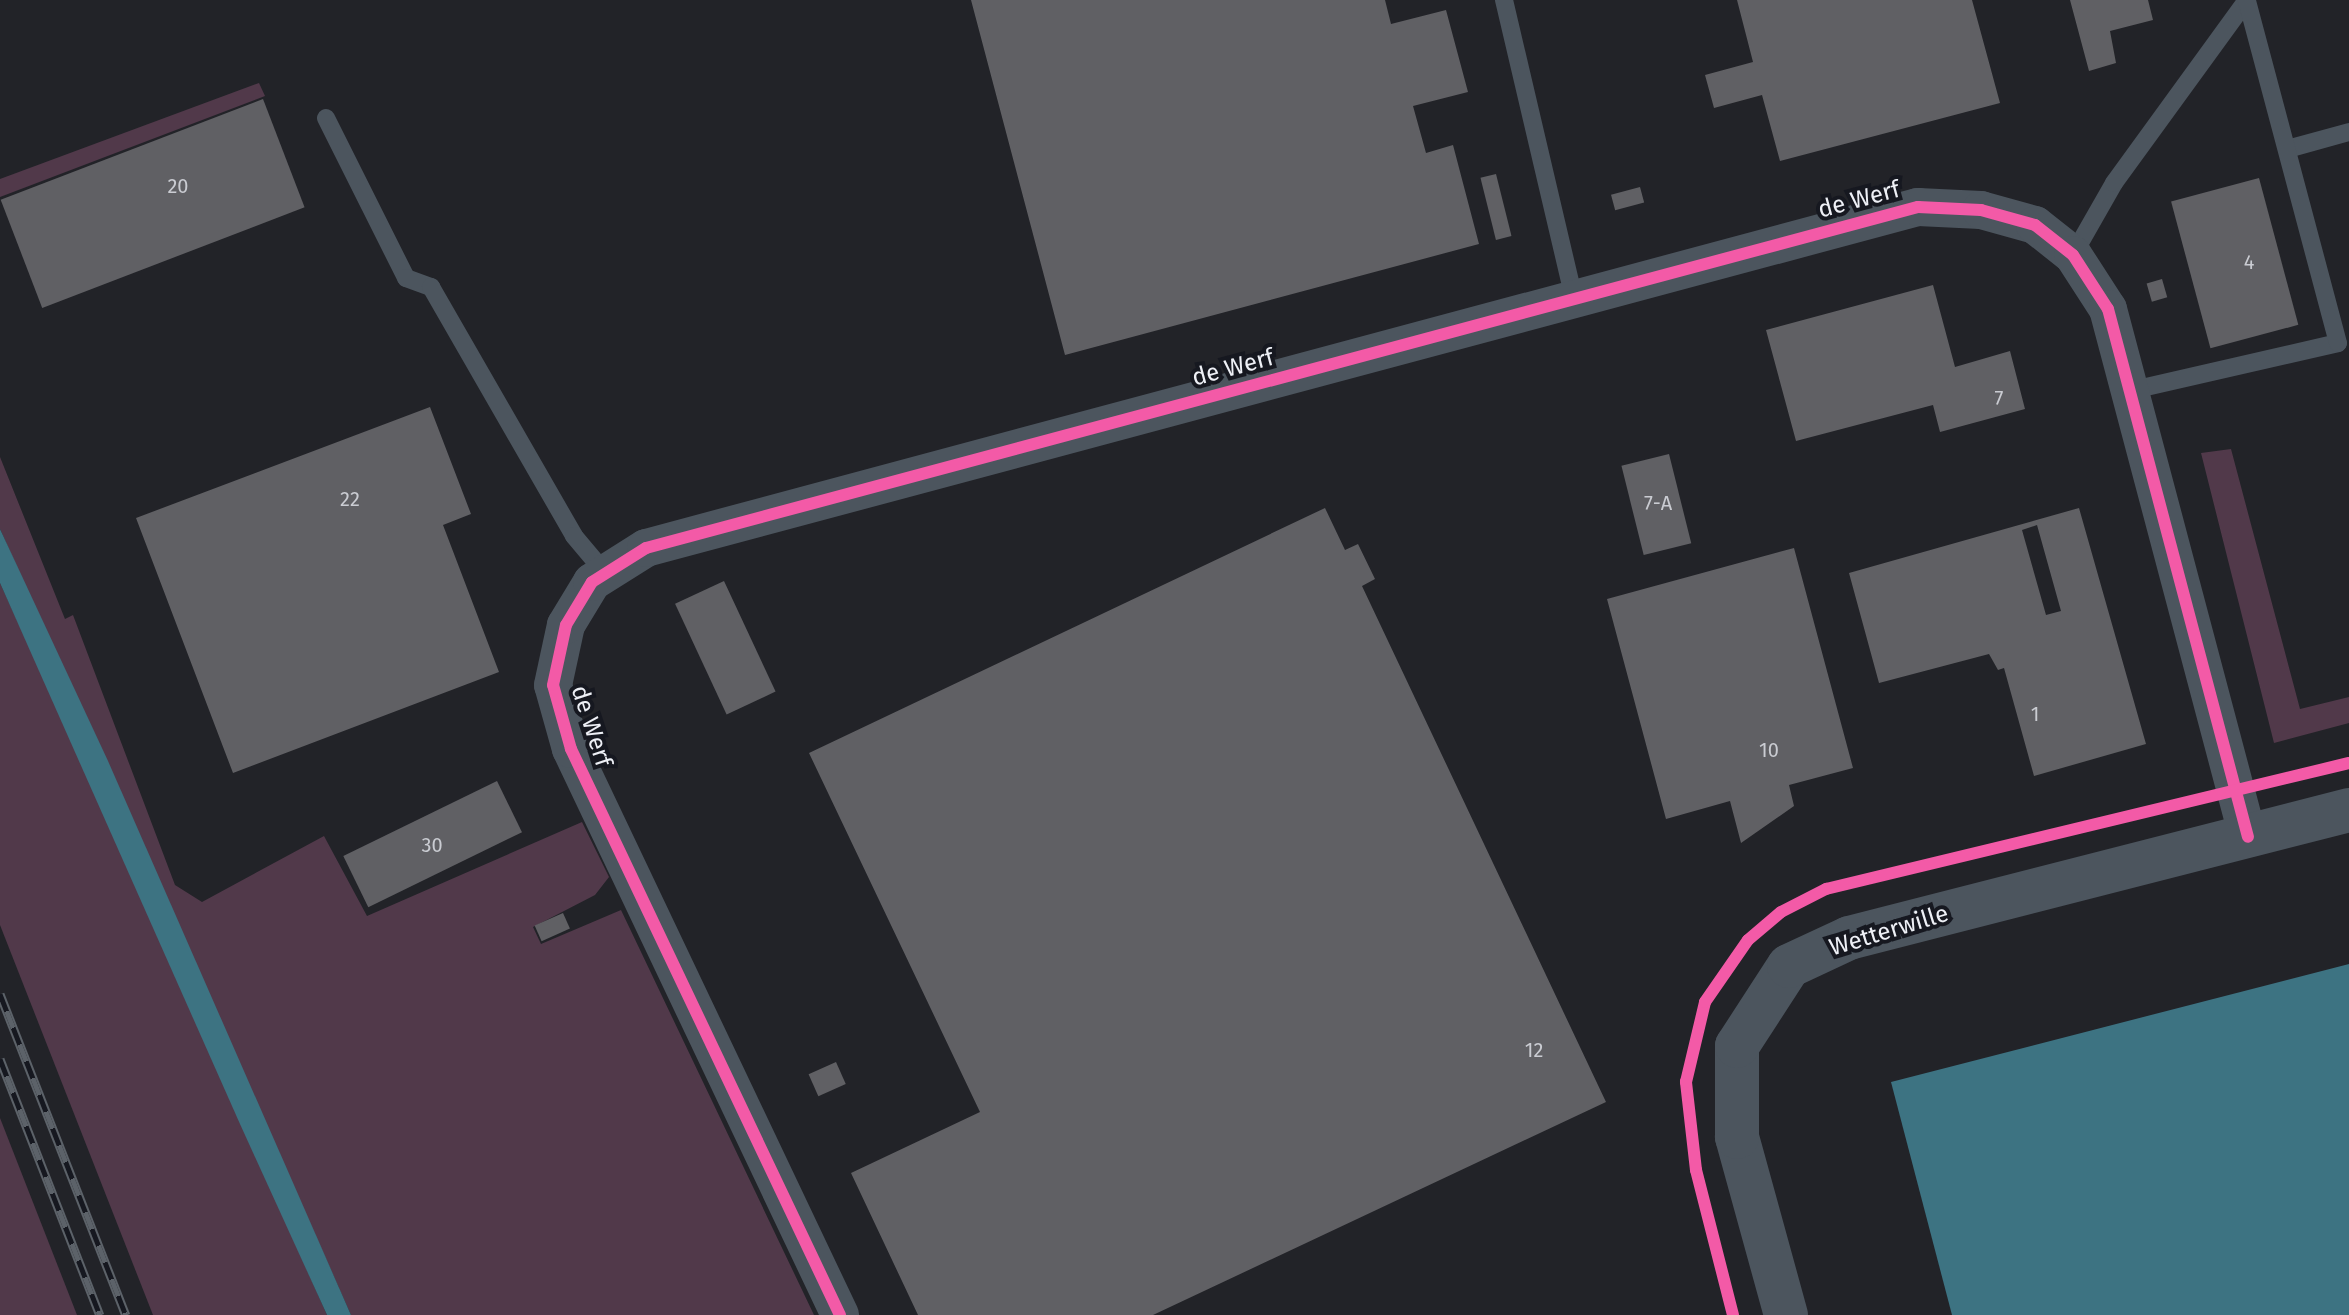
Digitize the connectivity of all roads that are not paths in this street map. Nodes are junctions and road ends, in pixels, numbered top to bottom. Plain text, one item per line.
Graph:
1 (1504, 0) edge
2 (2247, 1) edge
3 (326, 118) dead end
4 (2349, 132) edge
5 (2291, 148) junction
6 (2073, 255) junction
7 (1574, 299) junction
8 (2133, 390) junction
9 (606, 574) junction
10 (2349, 810) edge
11 (2248, 837) junction
12 (840, 1315) edge
13 (1786, 1315) edge

1 - 7 lane
2 - 5 lane
2 - 6 lane
3 - 9 lane
4 - 5 lane
5 - 8 lane
6 - 7 street, de Werf
6 - 8 street, de Werf
7 - 9 street, de Werf
8 - 11 street, de Werf
9 - 12 street, de Werf
10 - 11 street, Wetterwille
11 - 13 street, Wetterwille

